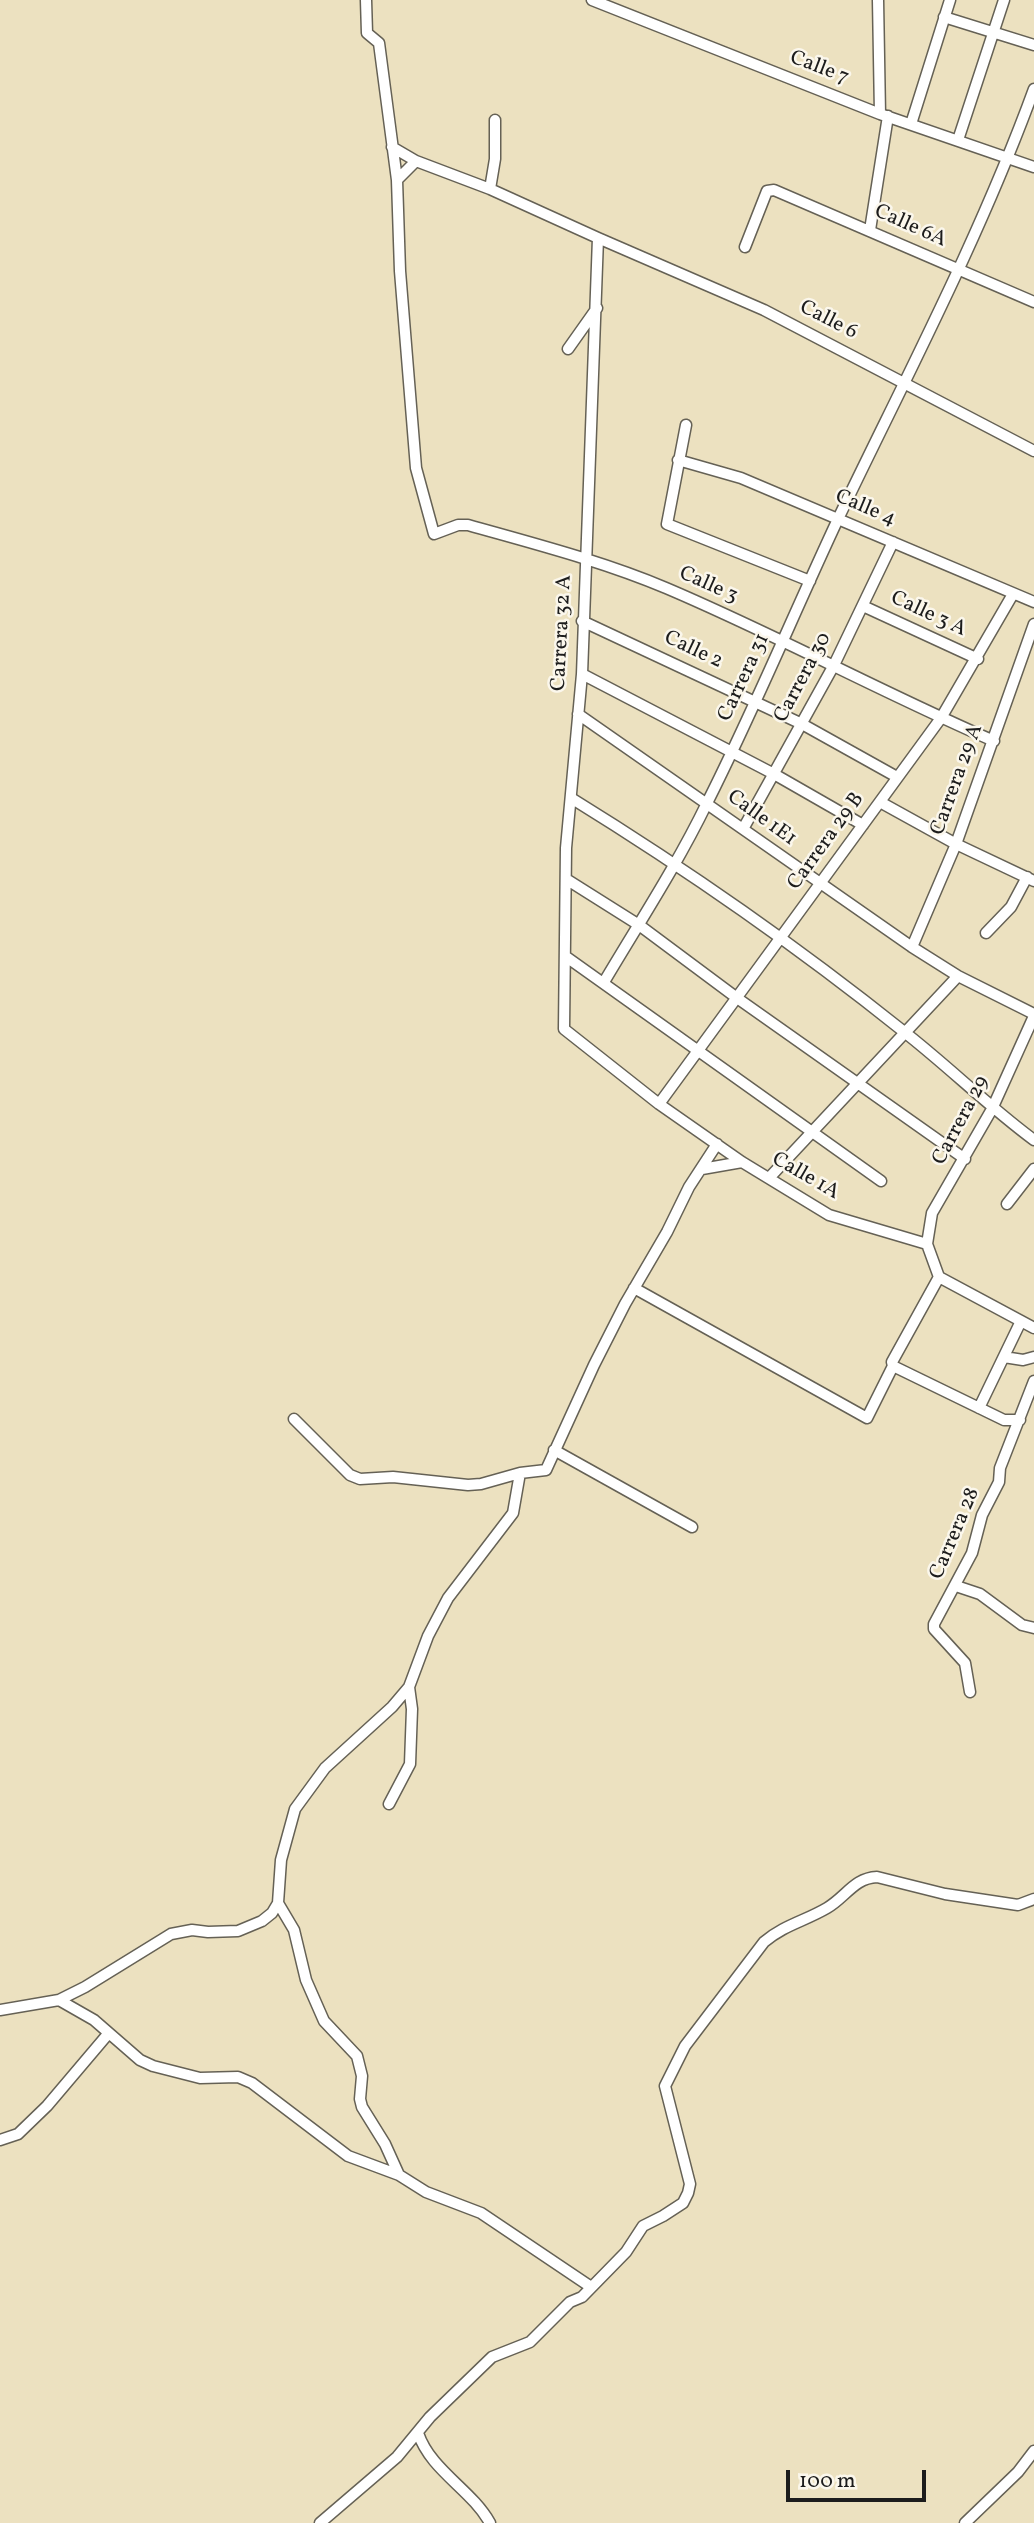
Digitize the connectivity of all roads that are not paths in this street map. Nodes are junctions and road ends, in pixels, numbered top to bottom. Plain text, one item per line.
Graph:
1 (366, 0) edge
2 (592, 0) edge
3 (878, 0) edge
4 (950, 0) edge
5 (1004, 0) edge
6 (944, 17) junction
7 (993, 32) junction
8 (1034, 45) edge
9 (1034, 89) edge
10 (884, 115) junction
11 (495, 120) dead end
12 (911, 124) junction
13 (957, 140) junction
14 (392, 147) junction
15 (1009, 158) junction
16 (416, 161) junction
17 (1034, 167) edge
18 (397, 180) junction
19 (490, 189) junction
20 (870, 230) junction
21 (598, 238) junction
22 (745, 247) dead end
23 (957, 269) junction
24 (1034, 302) edge
25 (597, 308) junction
26 (568, 349) dead end
27 (905, 382) junction
28 (686, 425) dead end
29 (1034, 451) edge
30 (678, 460) junction
31 (838, 519) junction
32 (893, 542) junction
33 (586, 559) junction
34 (810, 581) junction
35 (1013, 594) junction
36 (1034, 601) edge
37 (863, 606) junction
38 (582, 621) junction
39 (1034, 624) edge
40 (783, 640) junction
41 (978, 659) junction
42 (834, 665) junction
43 (582, 674) junction
44 (756, 702) junction
45 (578, 714) junction
46 (941, 718) junction
47 (802, 724) junction
48 (994, 740) junction
49 (732, 751) junction
50 (774, 774) junction
51 (897, 777) junction
52 (571, 798) junction
53 (880, 802) junction
54 (707, 804) junction
55 (863, 825) junction
56 (743, 829) junction
57 (956, 844) junction
58 (674, 865) junction
59 (566, 879) junction
60 (1030, 879) edge
61 (820, 884) junction
62 (639, 925) junction
63 (986, 933) dead end
64 (781, 939) junction
65 (912, 947) junction
66 (565, 956) junction
67 (958, 976) junction
68 (604, 982) junction
69 (737, 998) junction
70 (1034, 1015) edge
71 (564, 1029) joint
72 (905, 1032) junction
73 (698, 1050) junction
74 (860, 1083) junction
75 (659, 1104) junction
76 (992, 1109) junction
77 (814, 1132) junction
78 (1034, 1140) edge
79 (717, 1144) junction
80 (965, 1159) junction
81 (742, 1162) junction
82 (702, 1169) junction
83 (1034, 1169) edge
84 (769, 1178) junction
85 (881, 1181) dead end
86 (1007, 1204) dead end
87 (927, 1244) junction
88 (939, 1277) junction
89 (634, 1288) junction
90 (1021, 1321) junction
91 (1034, 1328) edge
92 (1004, 1357) junction
93 (1034, 1357) edge
94 (893, 1366) junction
95 (1034, 1381) edge
96 (978, 1408) junction
97 (294, 1419) dead end
98 (1020, 1420) junction
99 (554, 1450) junction
100 (520, 1473) junction
101 (692, 1527) dead end
102 (956, 1586) junction
103 (1034, 1629) edge
104 (410, 1687) junction
105 (970, 1692) dead end
106 (389, 1804) dead end
107 (1034, 1899) edge
108 (278, 1903) junction
109 (59, 2000) junction
110 (0, 2010) edge
111 (108, 2034) junction
112 (0, 2140) edge
113 (399, 2175) junction
114 (591, 2287) junction
115 (418, 2433) junction
116 (1034, 2451) edge
117 (320, 2523) edge
118 (490, 2523) edge
119 (965, 2523) edge

1 - 14 street
2 - 10 street, Calle 7
3 - 10 street
4 - 6 street
5 - 7 street
6 - 7 street
6 - 12 street
7 - 8 street
7 - 13 street
9 - 15 street
10 - 12 street, Calle 7
10 - 20 street
11 - 19 street
12 - 13 street, Calle 7
13 - 15 street, Calle 7
14 - 16 street, Calle 6
14 - 18 street
15 - 17 street, Calle 7
15 - 23 street
16 - 18 street
16 - 19 street, Calle 6
18 - 33 street, Calle 3
19 - 21 street, Calle 6
20 - 22 street, Calle 6A
20 - 23 street, Calle 6A
21 - 25 street, Carrera 32 A
21 - 27 street, Calle 6
23 - 24 street, Calle 6A
23 - 27 street
25 - 26 street
25 - 33 street, Carrera 32 A
27 - 29 street, Calle 6
27 - 31 street, Carrera 31
28 - 30 street
30 - 31 street, Calle 4
30 - 34 street
31 - 32 street, Calle 4
31 - 34 street, Carrera 31
32 - 35 street, Calle 4
32 - 37 street, Carrera 30
33 - 38 street, Carrera 32 A
33 - 40 street, Calle 3
34 - 40 street, Carrera 31
35 - 36 street, Calle 4
35 - 41 street, Carrera 29 B
37 - 41 street, Calle 3 A
37 - 42 street, Carrera 30
38 - 43 street, Carrera 32 A
38 - 44 street, Calle 2
39 - 48 street, Carrera 29 A
40 - 42 street, Calle 3
40 - 44 street, Carrera 31
41 - 46 street, Carrera 29 B
42 - 46 street, Calle 3
42 - 47 street, Carrera 30
43 - 45 street, Carrera 32 A
43 - 49 street
44 - 47 street, Calle 2
44 - 49 street, Carrera 31
45 - 52 street, Carrera 32 A
45 - 54 street, Calle 1E1
46 - 48 street, Calle 3
46 - 51 street, Carrera 29 B
47 - 50 street, Carrera 30
47 - 51 street, Calle 2
48 - 57 street, Carrera 29 A
49 - 50 street
49 - 54 street, Carrera 31
50 - 55 street
50 - 56 street, Carrera 30
51 - 53 street, Carrera 29 B
52 - 58 street
52 - 59 street, Carrera 32 A
53 - 55 street, Carrera 29 B
53 - 57 street
54 - 56 street, Calle 1E1
54 - 58 street, Carrera 31
55 - 61 street, Carrera 29 B
56 - 61 street, Calle 1E1
57 - 60 street
57 - 65 street, Carrera 29 A
58 - 62 street, Carrera 31
58 - 64 street
59 - 62 street
59 - 66 street, Carrera 32 A
60 - 63 street
61 - 64 street, Carrera 29 B
61 - 65 street, Calle 1E1
62 - 68 street, Carrera 31
62 - 69 street
64 - 69 street, Carrera 29 B
64 - 72 street
65 - 67 street, Calle 1E1
66 - 68 street
66 - 71 street, Carrera 32 A
67 - 70 street, Calle 1E1
67 - 72 street
68 - 73 street
69 - 73 street, Carrera 29 B
69 - 74 street
70 - 76 street, Carrera 29
71 - 75 street, Calle 1A
72 - 74 street
72 - 76 street
73 - 75 street, Carrera 29 B
73 - 77 street
74 - 77 street
74 - 80 street
75 - 79 street, Calle 1A
76 - 78 street
76 - 80 street, Carrera 29
77 - 84 street
77 - 85 street
79 - 81 street, Calle 1A
79 - 82 street
80 - 87 street, Carrera 29
81 - 82 street
81 - 84 street, Calle 1A
82 - 89 street
83 - 86 street
84 - 87 street, Calle 1A
87 - 88 street
88 - 90 street
88 - 94 street
89 - 94 street
89 - 99 street
90 - 91 street
90 - 92 street
92 - 93 street
92 - 96 street
94 - 96 street
95 - 98 street, Carrera 28
96 - 98 street
97 - 100 street
98 - 102 street, Carrera 28
99 - 100 street
99 - 101 street
100 - 104 street
102 - 103 street
102 - 105 street, Carrera 28
104 - 106 street
104 - 108 street
107 - 114 street
108 - 109 street
108 - 113 street
109 - 110 street
109 - 111 street
111 - 112 street
111 - 113 street
113 - 114 street
114 - 115 street
115 - 117 street
115 - 118 street
116 - 119 street

